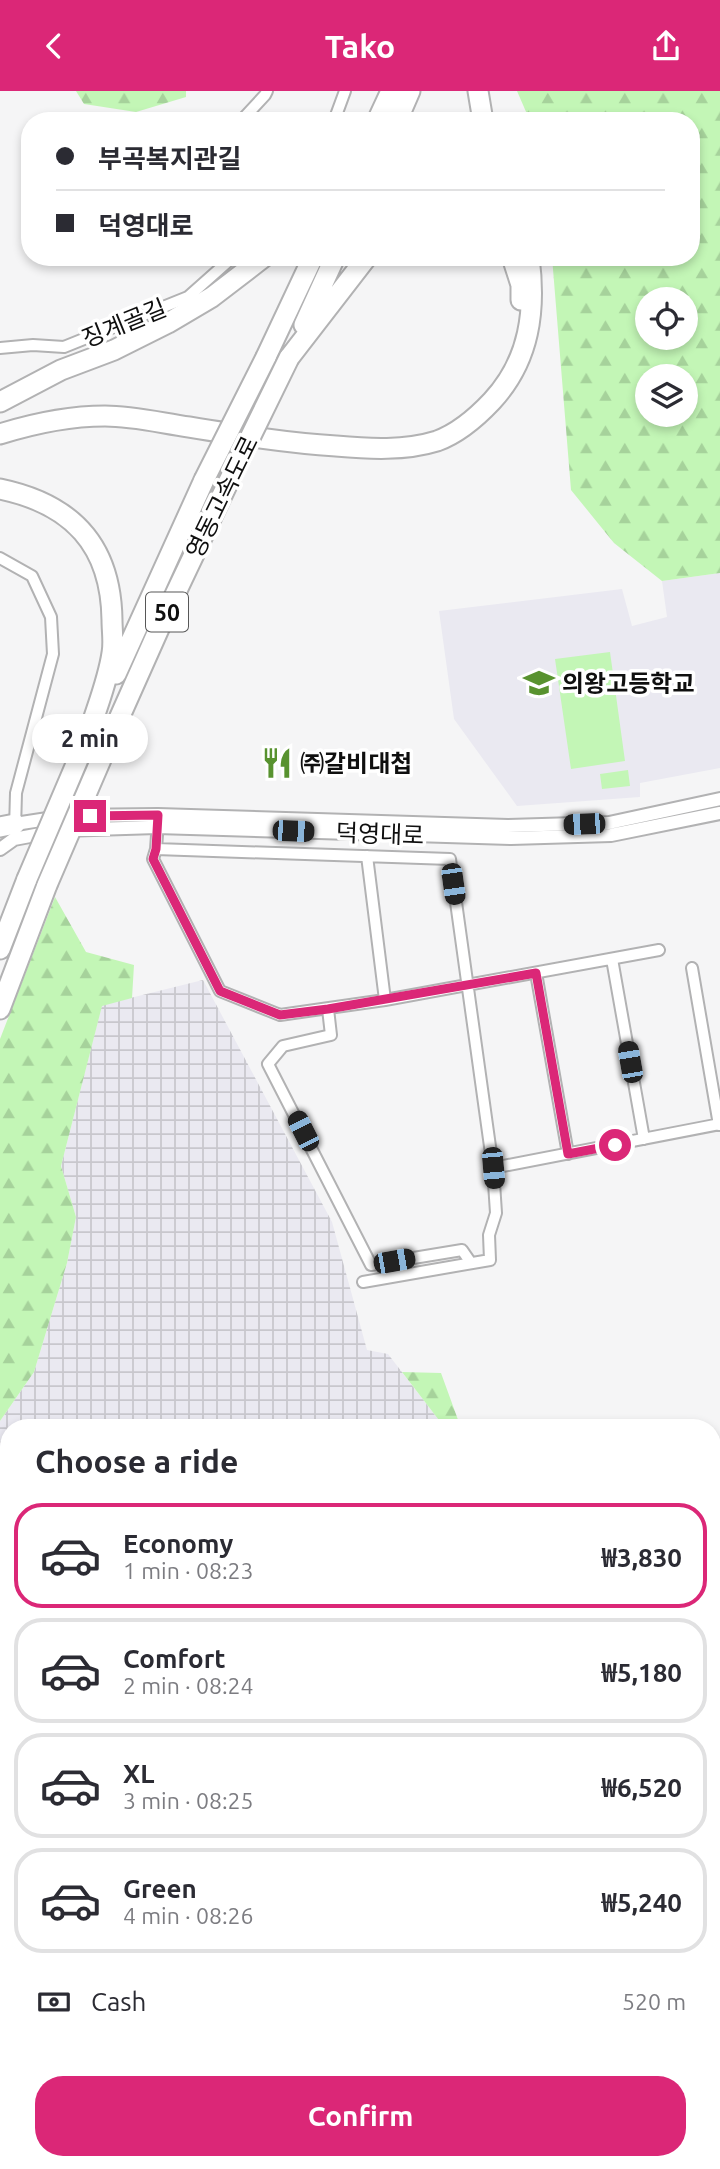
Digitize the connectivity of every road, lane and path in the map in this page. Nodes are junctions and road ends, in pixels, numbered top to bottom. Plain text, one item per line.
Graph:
1 (267, 91) edge
2 (345, 91) edge
3 (411, 91) edge
4 (478, 91) edge
5 (389, 95) edge
6 (249, 112) edge
7 (337, 112) edge
8 (380, 112) edge
9 (401, 112) edge
10 (482, 112) edge
11 (223, 266) edge
12 (252, 266) edge
13 (309, 266) edge
14 (331, 266) edge
15 (360, 266) edge
16 (515, 266) edge
17 (530, 266) edge
18 (0, 348) edge
19 (289, 358) junction
20 (0, 402) edge
21 (0, 424) edge
22 (0, 434) edge
23 (0, 489) edge
24 (0, 558) edge
25 (88, 736) junction
26 (720, 799) edge
27 (720, 813) edge
28 (158, 821) junction
29 (7, 831) edge
30 (0, 849) edge
31 (156, 849) junction
32 (368, 856) junction
33 (0, 949) edge
34 (659, 950) dead end
35 (612, 959) junction
36 (692, 968) dead end
37 (536, 973) junction
38 (468, 985) junction
39 (385, 1000) junction
40 (0, 1009) edge
41 (328, 1009) junction
42 (720, 1124) edge
43 (644, 1139) junction
44 (568, 1154) junction
45 (493, 1168) junction
46 (471, 1263) junction
47 (363, 1282) dead end

1 - 6 street
2 - 7 street
3 - 9 highway
4 - 10 highway
5 - 8 highway
11 - 18 street, 징계골길
12 - 20 highway
13 - 25 highway, 영동고속도로 / 50, bridge
14 - 19 highway, 영동고속도로 / 50
15 - 19 highway
16 - 21 highway
17 - 22 highway
19 - 40 highway, 영동고속도로 / 50, bridge
23 - 25 highway
24 - 29 street
25 - 33 highway, 영동고속도로 / 50, bridge
26 - 28 street, 덕영대로
27 - 28 street, 덕영대로
28 - 29 street, 덕영대로
28 - 31 street
29 - 30 street, 덕영대로
31 - 32 street
31 - 41 street
32 - 38 street
32 - 39 street
34 - 35 street
35 - 37 street
35 - 43 street
36 - 42 street
37 - 38 street
37 - 44 street
38 - 39 street
38 - 45 street
39 - 41 street
41 - 46 street
42 - 43 street
43 - 44 street
44 - 45 street
45 - 46 street
46 - 47 street

